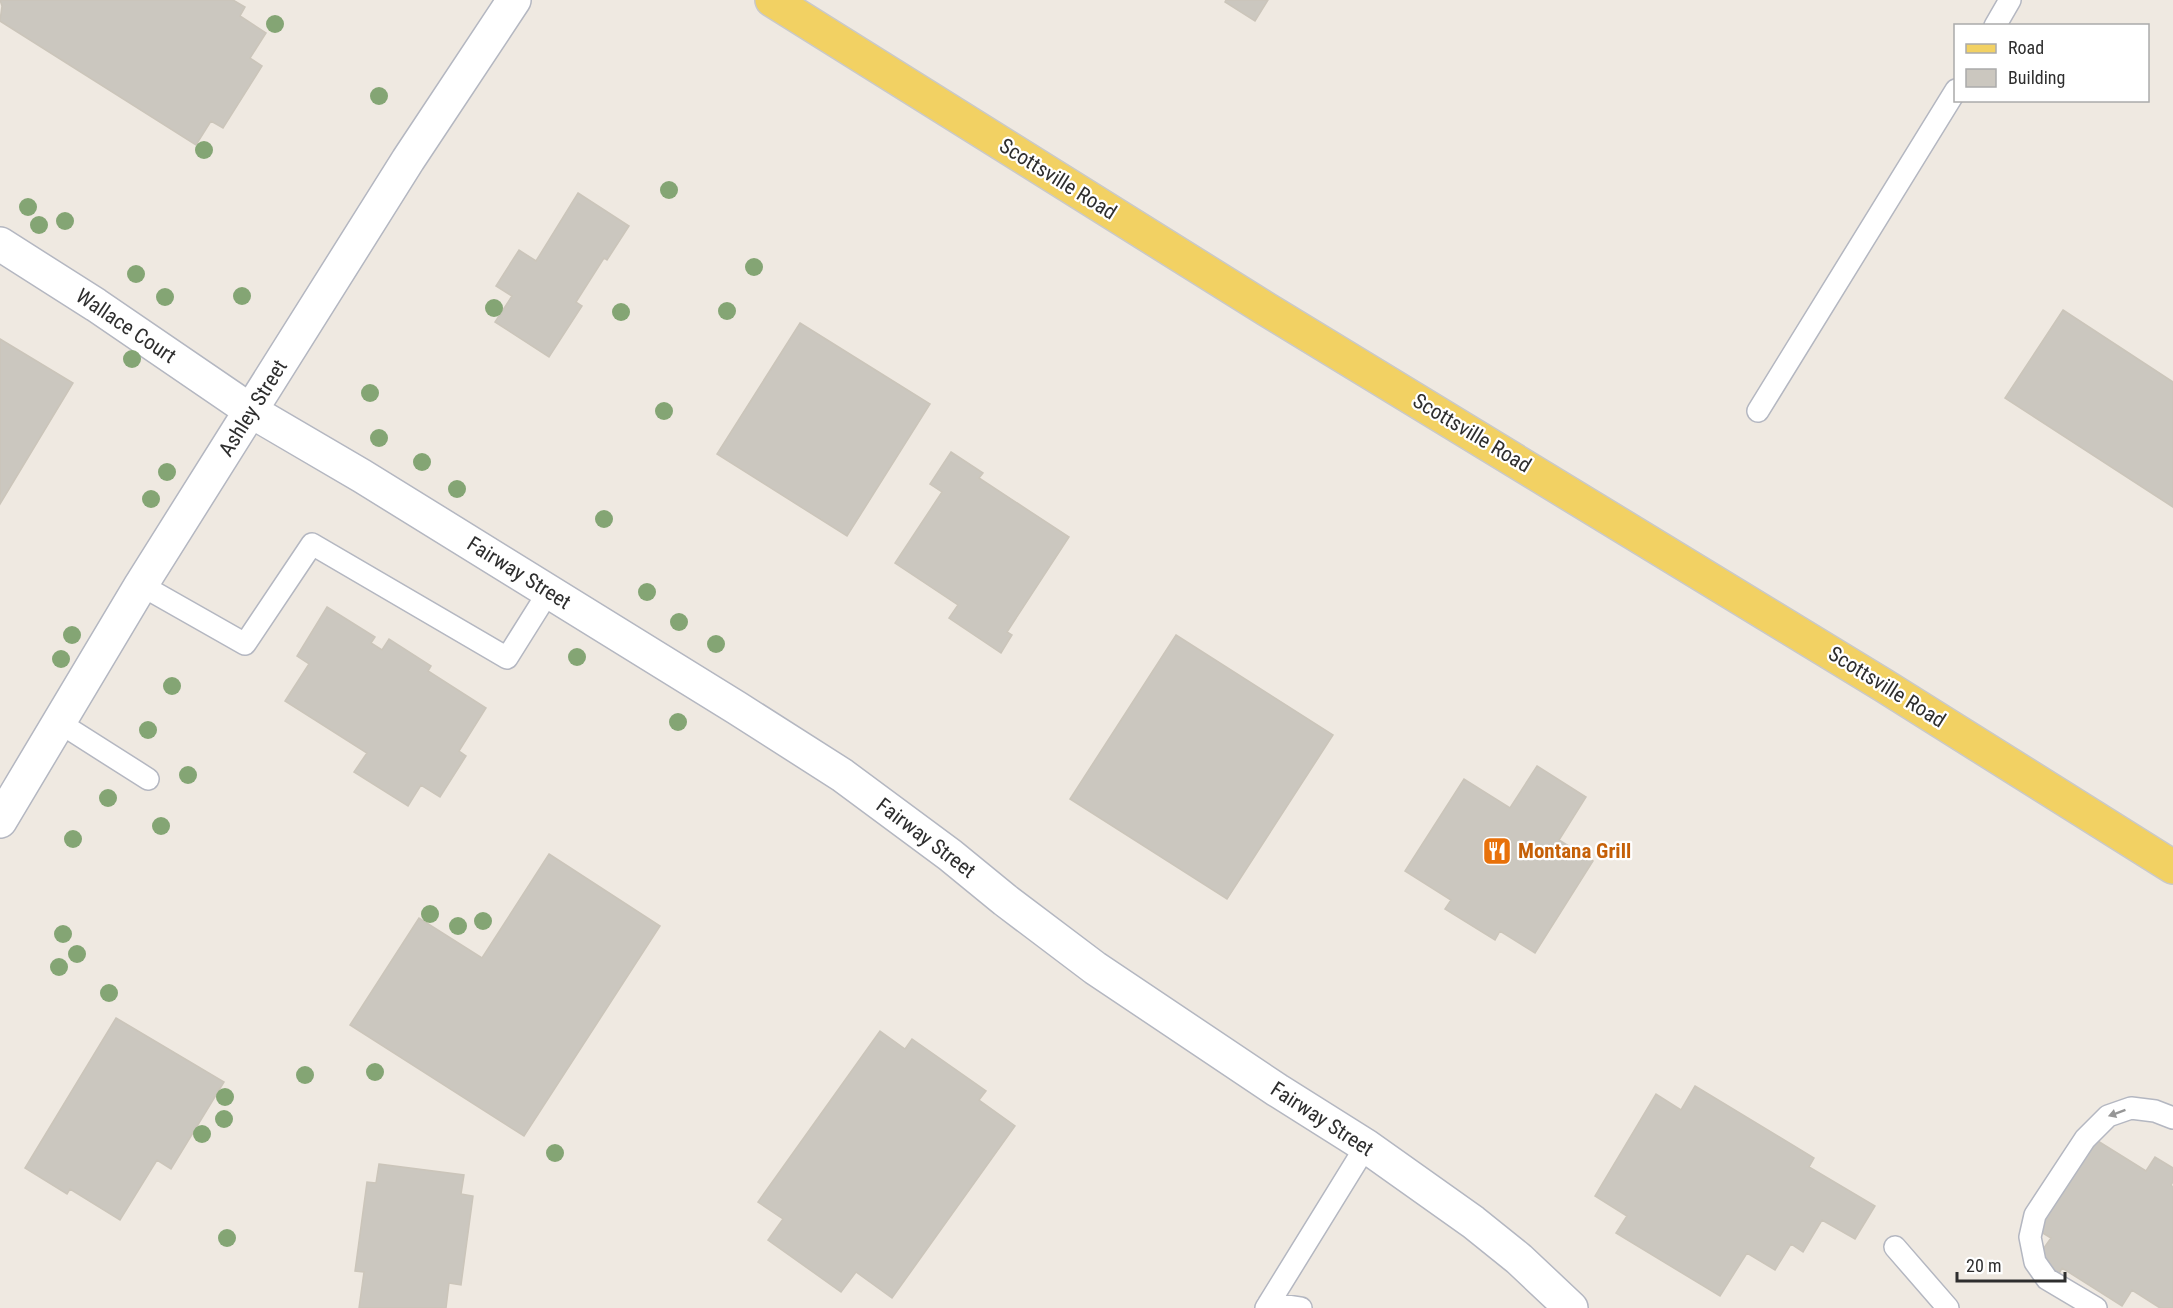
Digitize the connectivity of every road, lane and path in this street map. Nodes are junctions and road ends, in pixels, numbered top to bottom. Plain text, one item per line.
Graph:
1 (514, 0) edge
2 (772, 0) edge
3 (2010, 0) edge
4 (1996, 24) edge
5 (1954, 93) edge
6 (0, 244) edge
7 (251, 411) junction
8 (1758, 411) dead end
9 (141, 585) junction
10 (549, 591) junction
11 (60, 723) junction
12 (147, 779) dead end
13 (0, 821) edge
14 (2173, 867) edge
15 (2173, 1118) edge
16 (1366, 1146) junction
17 (1894, 1247) dead end
18 (1267, 1306) edge
19 (1301, 1308) edge
20 (1571, 1308) edge
21 (1948, 1308) edge
22 (2096, 1308) edge

1 - 7 street, Ashley Street
2 - 14 main road, Scottsville Road
3 - 4 lane
5 - 8 lane
6 - 7 street, Wallace Court
7 - 9 street, Ashley Street
7 - 10 street, Fairway Street
9 - 10 lane
9 - 11 street, Ashley Street
10 - 16 street, Fairway Street
11 - 12 lane
11 - 13 street, Ashley Street
15 -> 22 lane
16 - 18 lane
16 - 20 street, Fairway Street
17 - 21 lane
18 - 19 lane

